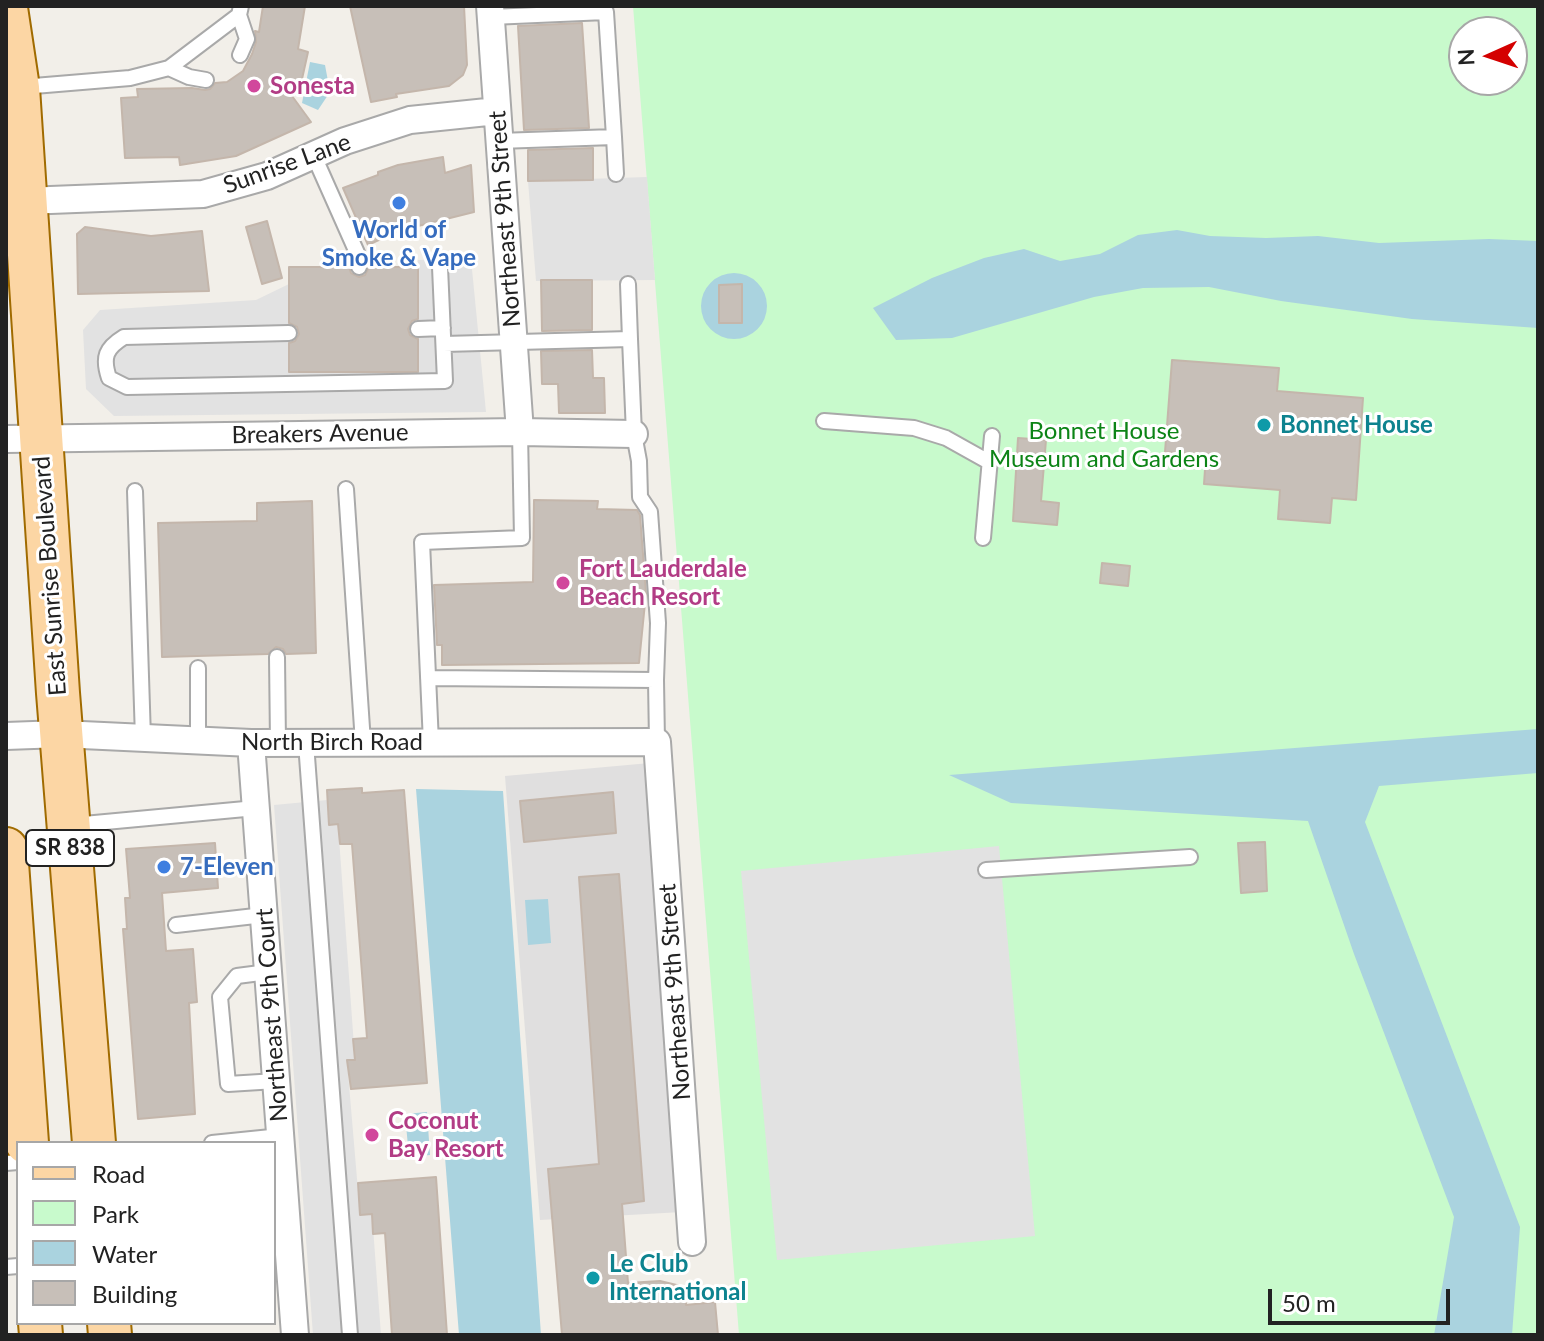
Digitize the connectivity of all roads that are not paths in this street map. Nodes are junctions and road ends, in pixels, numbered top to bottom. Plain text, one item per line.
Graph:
1 (22, 6) edge
2 (6, 8) edge
3 (240, 10) edge
4 (491, 12) edge
5 (240, 55) dead end
6 (169, 68) junction
7 (17, 76) junction
8 (206, 80) dead end
9 (497, 111) junction
10 (614, 137) junction
11 (499, 141) junction
12 (314, 156) junction
13 (616, 174) dead end
14 (25, 201) junction
15 (359, 267) dead end
16 (440, 267) dead end
17 (628, 284) dead end
18 (443, 328) junction
19 (418, 329) dead end
20 (289, 333) dead end
21 (630, 339) junction
22 (513, 340) junction
23 (444, 344) junction
24 (824, 421) dead end
25 (520, 432) junction
26 (634, 434) junction
27 (992, 436) dead end
28 (24, 438) edge
29 (989, 462) junction
30 (346, 489) dead end
31 (135, 491) dead end
32 (983, 538) dead end
33 (277, 657) dead end
34 (198, 668) dead end
35 (428, 678) junction
36 (656, 680) junction
37 (61, 734) junction
38 (6, 736) edge
39 (143, 738) junction
40 (198, 740) junction
41 (657, 742) junction
42 (251, 743) junction
43 (278, 743) junction
44 (306, 743) junction
45 (363, 743) junction
46 (431, 743) junction
47 (256, 808) junction
48 (68, 826) junction
49 (6, 849) edge
50 (1190, 857) dead end
51 (986, 870) dead end
52 (264, 915) junction
53 (176, 925) dead end
54 (268, 972) junction
55 (276, 1081) junction
56 (281, 1136) junction
57 (27, 1141) edge
58 (94, 1141) edge
59 (232, 1141) edge
60 (281, 1242) edge
61 (692, 1242) dead end
62 (283, 1298) edge
63 (295, 1335) edge
64 (350, 1335) edge

1 - 7 main road
2 - 7 main road, East Sunrise Boulevard / SR 838
3 - 5 lane
3 - 6 lane
4 - 9 street, Northeast 9th Street
4 - 10 lane
6 - 7 lane
6 - 8 lane
7 - 14 main road, East Sunrise Boulevard / SR 838
9 - 11 street, Northeast 9th Street
9 - 12 street, Sunrise Lane
10 - 11 lane
10 - 13 lane
11 - 22 street, Northeast 9th Street
12 - 14 street, Sunrise Lane
12 - 15 lane
14 - 28 main road, East Sunrise Boulevard / SR 838
16 - 18 lane
17 - 21 lane
18 - 19 lane
18 - 23 lane
20 - 23 lane
21 - 22 lane
21 - 26 lane
22 - 23 lane
22 - 25 street, Northeast 9th Street
24 - 29 lane
25 - 26 street, Breakers Avenue
25 - 28 street, Breakers Avenue
25 - 35 lane
26 - 36 lane
27 - 29 lane
28 - 37 main road, East Sunrise Boulevard / SR 838
29 - 32 lane
30 - 45 lane
31 - 39 lane
33 - 43 lane
34 - 40 lane
35 - 36 lane
35 - 46 lane
36 - 41 lane
37 - 38 street, North Birch Road
37 - 39 street, North Birch Road
37 - 48 main road, East Sunrise Boulevard / SR 838
39 - 40 street, North Birch Road
40 - 42 street, North Birch Road
41 - 46 street, North Birch Road
41 - 61 street, Northeast 9th Street
42 - 43 street, North Birch Road
42 - 47 street, Northeast 9th Court
43 - 44 street, North Birch Road
44 - 45 street, North Birch Road
44 - 64 lane
45 - 46 street, North Birch Road
47 - 48 lane
47 - 52 street, Northeast 9th Court
48 - 58 main road, East Sunrise Boulevard / SR 838
49 - 57 main road, SR 838
50 - 51 lane
52 - 53 lane
52 - 54 street, Northeast 9th Court
54 - 55 street, Northeast 9th Court
54 - 55 lane
55 - 56 street, Northeast 9th Court
56 - 59 lane
56 - 60 street, Northeast 9th Court
60 - 62 street, Northeast 9th Court
62 - 63 street, Northeast 9th Court

